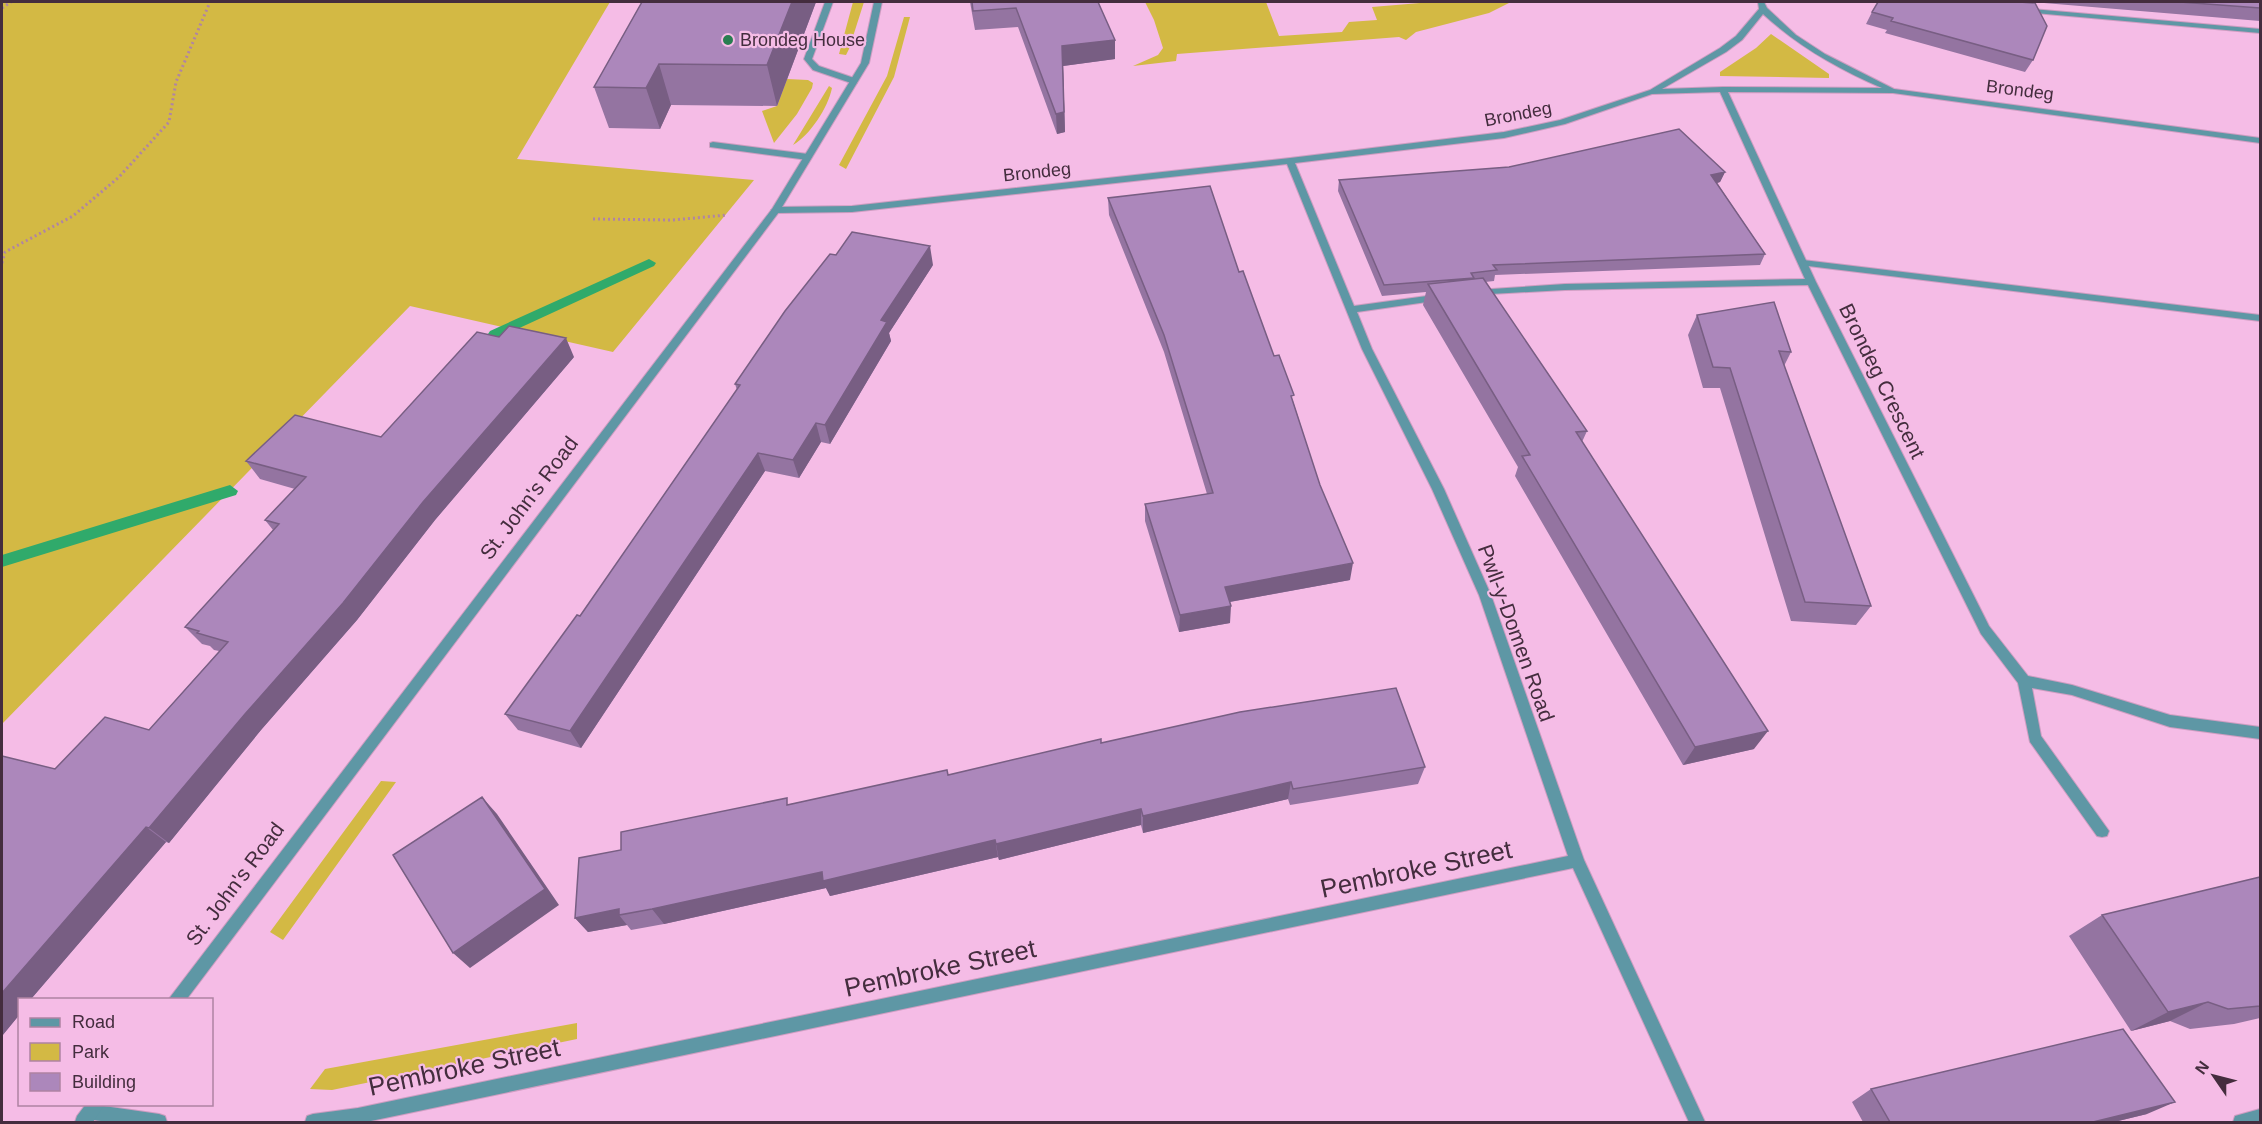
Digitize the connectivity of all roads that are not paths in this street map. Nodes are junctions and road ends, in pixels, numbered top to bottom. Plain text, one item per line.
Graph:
1 (829, 2) edge
2 (878, 2) edge
3 (1762, 5) edge
4 (2011, 9) edge
5 (2260, 31) edge
6 (854, 81) junction
7 (1723, 89) junction
8 (1893, 91) junction
9 (1651, 92) junction
10 (2260, 140) edge
11 (713, 145) dead end
12 (808, 157) junction
13 (1290, 161) junction
14 (776, 210) junction
15 (1803, 263) junction
16 (1811, 282) junction
17 (1351, 310) junction
18 (2260, 318) edge
19 (2025, 681) junction
20 (2260, 733) edge
21 (2102, 831) dead end
22 (1576, 861) junction
23 (177, 998) edge
24 (90, 1113) edge
25 (2260, 1117) edge
26 (159, 1122) edge
27 (313, 1122) edge
28 (1697, 1122) edge
29 (2241, 1122) edge

1 - 6 street
2 - 6 street, St. John's Road
3 - 8 street
3 - 9 street
4 - 5 street
6 - 12 street, St. John's Road
7 - 8 street, Brondeg
7 - 9 street, Brondeg
7 - 15 street, Brondeg Crescent
8 - 10 street, Brondeg
9 - 13 street, Brondeg
11 - 12 street
12 - 14 street, St. John's Road
13 - 14 street, Brondeg
13 - 17 street, Pwll-y-Domen Road
14 - 23 street, St. John's Road
15 - 16 street, Brondeg Crescent
15 - 18 street
16 - 17 street
16 - 19 street, Brondeg Crescent
17 - 22 street, Pwll-y-Domen Road
19 - 20 street
19 - 21 street, Brondeg Crescent
22 - 27 street, Pembroke Street
22 - 28 street, Pwll-y-Domen Road
24 - 26 street
25 - 29 street

